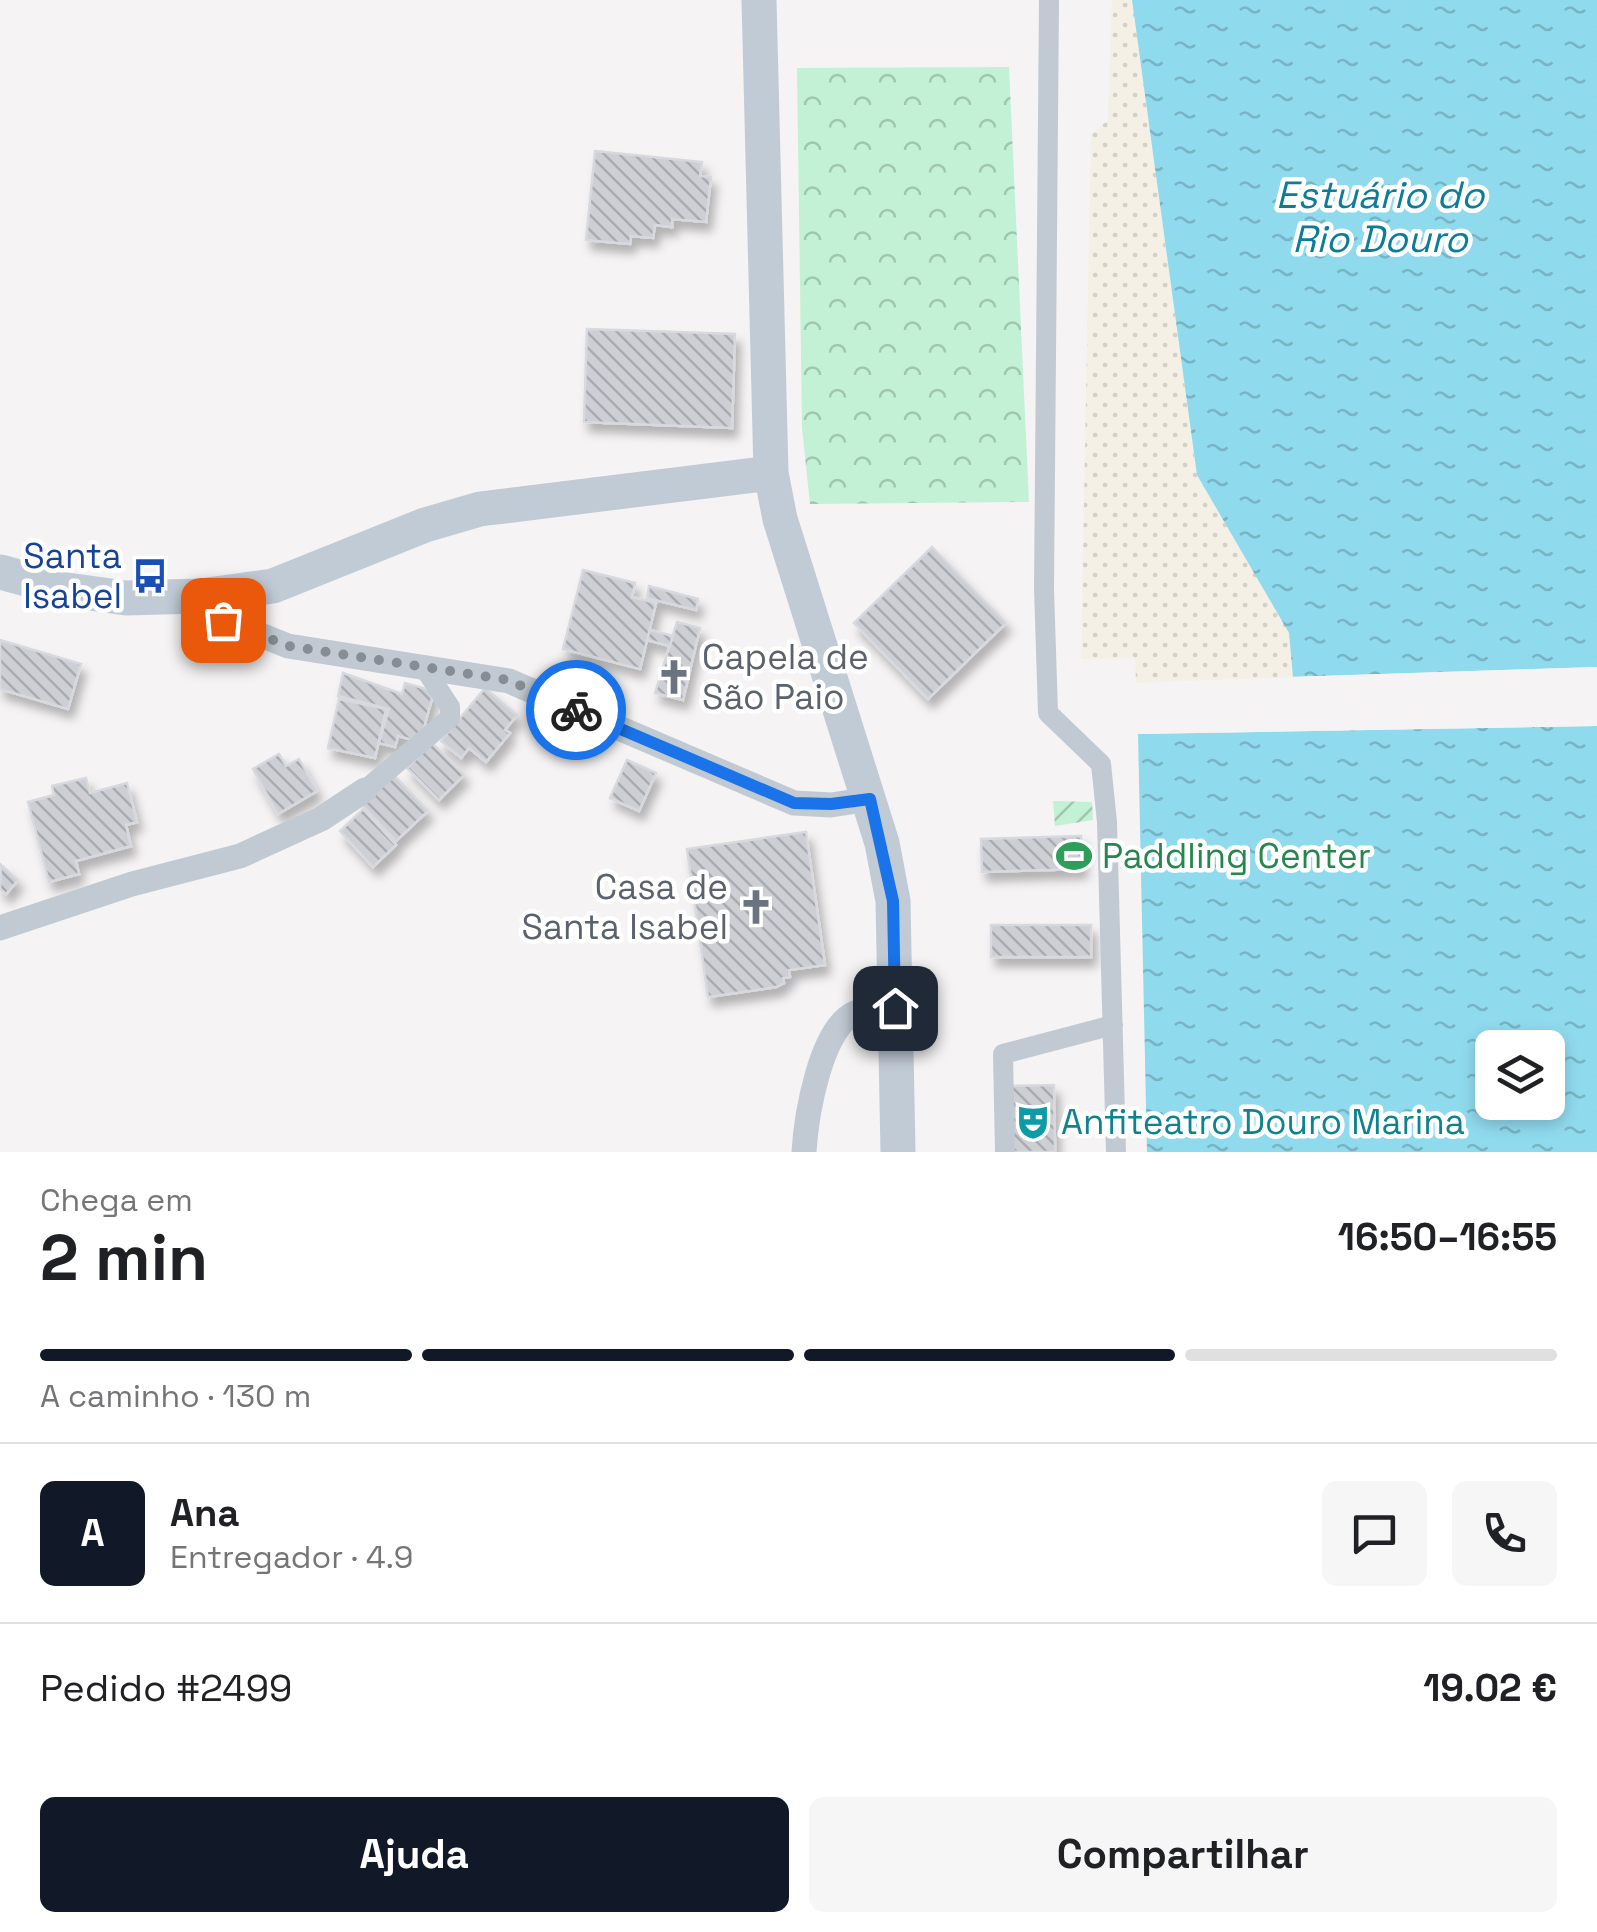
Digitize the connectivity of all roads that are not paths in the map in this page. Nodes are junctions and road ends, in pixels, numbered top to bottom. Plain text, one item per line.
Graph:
1 (760, 0) edge
2 (1049, 0) edge
3 (771, 473) junction
4 (0, 572) edge
5 (212, 594) junction
6 (423, 666) junction
7 (365, 790) joint
8 (870, 799) junction
9 (0, 928) edge
10 (895, 1008) junction
11 (1112, 1025) junction
12 (804, 1152) edge
13 (898, 1152) edge
14 (1004, 1152) edge
15 (1116, 1152) edge

1 - 3 main road
2 - 11 street
3 - 5 main road
3 - 8 main road
4 - 5 main road
5 - 6 street
6 - 7 street
6 - 8 street
7 - 9 street
8 - 10 main road
10 - 12 street
10 - 13 main road
11 - 14 street
11 - 15 street

